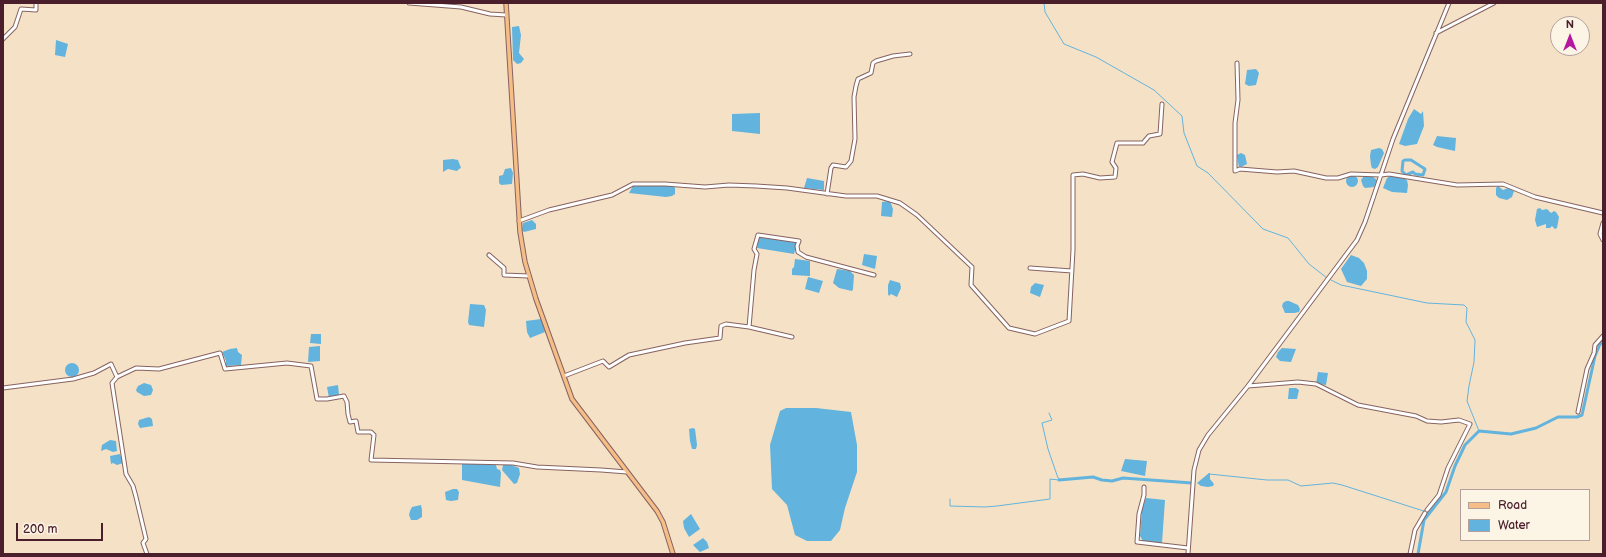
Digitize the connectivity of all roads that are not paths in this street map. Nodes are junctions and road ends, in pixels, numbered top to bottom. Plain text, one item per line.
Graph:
1 (36, 3) edge
2 (409, 3) edge
3 (506, 3) edge
4 (1449, 3) edge
5 (1494, 3) edge
6 (506, 15) junction
7 (1436, 33) junction
8 (3, 39) edge
9 (910, 54) dead end
10 (1237, 63) dead end
11 (1162, 104) dead end
12 (1381, 176) junction
13 (827, 194) junction
14 (1603, 213) edge
15 (519, 221) junction
16 (1603, 223) edge
17 (1603, 240) edge
18 (489, 254) dead end
19 (1030, 268) dead end
20 (1072, 271) junction
21 (874, 275) dead end
22 (529, 276) junction
23 (749, 327) junction
24 (1603, 336) edge
25 (792, 337) dead end
26 (564, 376) junction
27 (117, 377) junction
28 (1248, 386) junction
29 (3, 388) edge
30 (1578, 412) dead end
31 (627, 472) junction
32 (1144, 487) dead end
33 (1188, 548) junction
34 (147, 554) edge
35 (673, 554) edge
36 (1188, 554) edge
37 (1410, 554) edge

1 - 8 street
2 - 6 street
3 - 6 main road
4 - 7 street
5 - 7 street
6 - 15 main road
7 - 12 street
9 - 13 street
10 - 12 street
11 - 20 street
12 - 14 street
12 - 28 street
13 - 15 street
13 - 20 street
15 - 22 main road
16 - 17 street
18 - 22 street
19 - 20 street
21 - 23 street
22 - 26 main road
23 - 25 street
23 - 26 street
24 - 30 street
26 - 31 main road
27 - 29 street
27 - 31 street
27 - 34 street
28 - 33 street
28 - 37 street
31 - 35 main road
32 - 33 street
33 - 36 street

